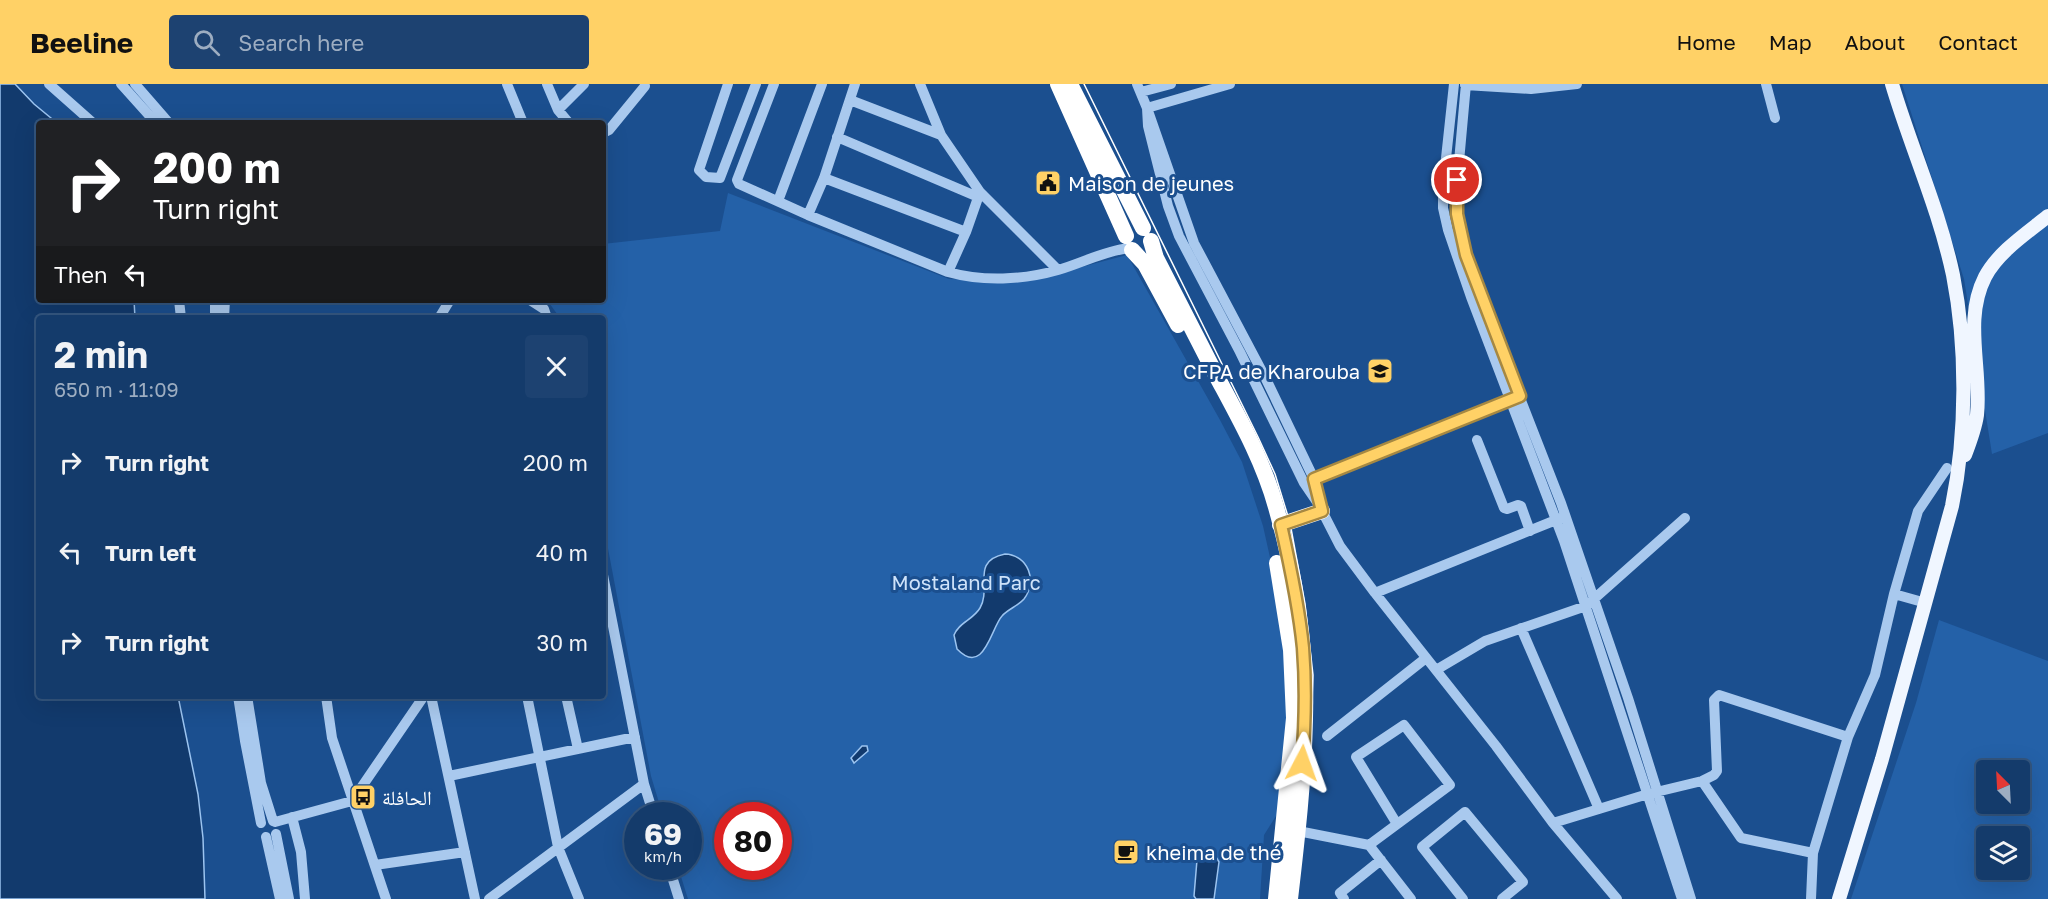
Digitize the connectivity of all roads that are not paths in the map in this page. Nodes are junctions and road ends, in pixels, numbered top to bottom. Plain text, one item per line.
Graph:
1 (49, 84) edge
2 (121, 84) edge
3 (135, 84) edge
4 (507, 84) edge
5 (547, 84) edge
6 (584, 84) edge
7 (728, 84) edge
8 (756, 84) edge
9 (774, 84) edge
10 (822, 84) edge
11 (855, 84) edge
12 (920, 84) edge
13 (1058, 84) edge
14 (1070, 84) edge
15 (1171, 84) edge
16 (1230, 84) edge
17 (1462, 84) edge
18 (1577, 84) edge
19 (1766, 84) edge
20 (1892, 84) edge
21 (646, 85) edge
22 (1139, 88) edge
23 (850, 100) junction
24 (1147, 108) junction
25 (558, 110) junction
26 (1775, 118) dead end
27 (90, 120) edge
28 (153, 120) edge
29 (166, 120) edge
30 (522, 120) edge
31 (566, 120) edge
32 (606, 132) edge
33 (941, 135) junction
34 (837, 137) junction
35 (824, 178) junction
36 (979, 194) junction
37 (778, 201) junction
38 (808, 215) junction
39 (2048, 216) edge
40 (966, 232) junction
41 (1147, 234) junction
42 (1125, 245) junction
43 (1058, 270) junction
44 (948, 272) junction
45 (535, 303) edge
46 (547, 315) edge
47 (1515, 398) junction
48 (1478, 440) dead end
49 (1953, 471) junction
50 (1314, 479) junction
51 (1321, 508) junction
52 (1562, 518) junction
53 (1685, 518) dead end
54 (1281, 525) junction
55 (1530, 531) junction
56 (606, 592) edge
57 (1375, 593) junction
58 (1894, 594) junction
59 (1590, 602) junction
60 (1926, 603) junction
61 (1521, 628) junction
62 (615, 642) junction
63 (606, 644) edge
64 (1426, 658) junction
65 (1436, 670) junction
66 (238, 699) edge
67 (247, 699) edge
68 (326, 699) edge
69 (422, 699) edge
70 (432, 699) edge
71 (528, 699) edge
72 (568, 699) edge
73 (1327, 736) dead end
74 (635, 737) junction
75 (1848, 737) junction
76 (578, 749) junction
77 (540, 758) junction
78 (449, 776) junction
79 (1701, 781) junction
80 (645, 784) junction
81 (1653, 793) junction
82 (352, 801) junction
83 (650, 802) edge
84 (1599, 809) junction
85 (292, 817) junction
86 (274, 821) junction
87 (1553, 822) junction
88 (261, 823) junction
89 (1397, 824) junction
90 (1298, 831) junction
91 (271, 836) junction
92 (1369, 845) junction
93 (558, 847) junction
94 (465, 852) junction
95 (1813, 853) junction
96 (1381, 860) junction
97 (375, 865) junction
98 (673, 880) edge
99 (280, 899) edge
100 (289, 899) edge
101 (305, 899) edge
102 (386, 899) edge
103 (475, 899) edge
104 (489, 899) edge
105 (579, 899) edge
106 (679, 899) edge
107 (1276, 899) edge
108 (1290, 899) edge
109 (1344, 899) edge
110 (1412, 899) edge
111 (1463, 899) edge
112 (1502, 899) edge
113 (1617, 899) edge
114 (1682, 899) edge
115 (1691, 899) edge
116 (1811, 899) edge
117 (1839, 899) edge

1 - 27 street
2 - 28 street
3 - 29 street
4 - 30 street
5 - 25 street
6 - 25 street
7 - 8 street
9 - 37 street
10 - 37 street
11 - 23 street
12 - 33 street
13 - 42 highway
14 - 41 highway
15 - 22 street
16 - 24 street
17 - 18 street
17 - 47 street
19 - 26 street
20 - 49 main road
21 - 32 street
22 - 24 street
23 - 33 street
23 - 34 street
24 - 50 street
24 - 51 street
25 - 31 street
33 - 36 street
34 - 35 street
34 - 36 street
35 - 38 street
35 - 40 street
36 - 40 street
36 - 43 street
37 - 38 street
38 - 44 street
39 - 49 main road
40 - 44 street
41 - 42 highway
41 - 42 highway
41 - 54 highway
42 - 43 street
42 - 107 highway
43 - 44 street
45 - 46 street
47 - 50 street
47 - 52 street
48 - 55 street
49 - 58 street
49 - 60 main road
50 - 51 street
51 - 54 highway
51 - 57 street
52 - 55 street
52 - 59 street
53 - 59 street
54 - 90 highway
55 - 57 street
56 - 62 street
57 - 64 street
58 - 60 street
58 - 75 street
59 - 61 street
59 - 81 street
60 - 117 main road
61 - 65 street
61 - 84 street
62 - 63 street
62 - 74 street
64 - 65 street
64 - 73 street
65 - 87 street
66 - 88 street
67 - 86 street
68 - 82 street
69 - 82 street
70 - 78 street
71 - 77 street
72 - 76 street
74 - 76 street
74 - 80 street
75 - 79 street
75 - 95 street
76 - 77 street
77 - 78 street
77 - 93 street
78 - 94 street
79 - 81 street
79 - 95 street
80 - 83 street
80 - 93 street
81 - 84 street
81 - 114 street
81 - 115 street
82 - 85 street
82 - 97 street
84 - 87 street
85 - 86 street
85 - 101 street
86 - 88 street
86 - 91 street
87 - 113 street
88 - 91 street
89 - 89 street
89 - 92 street
90 - 92 street
90 - 108 highway
91 - 99 street
91 - 100 street
92 - 96 street
93 - 104 street
93 - 105 street
94 - 97 street
94 - 103 street
95 - 116 street
96 - 109 street
96 - 110 street
97 - 102 street
98 - 106 street
111 - 112 street

